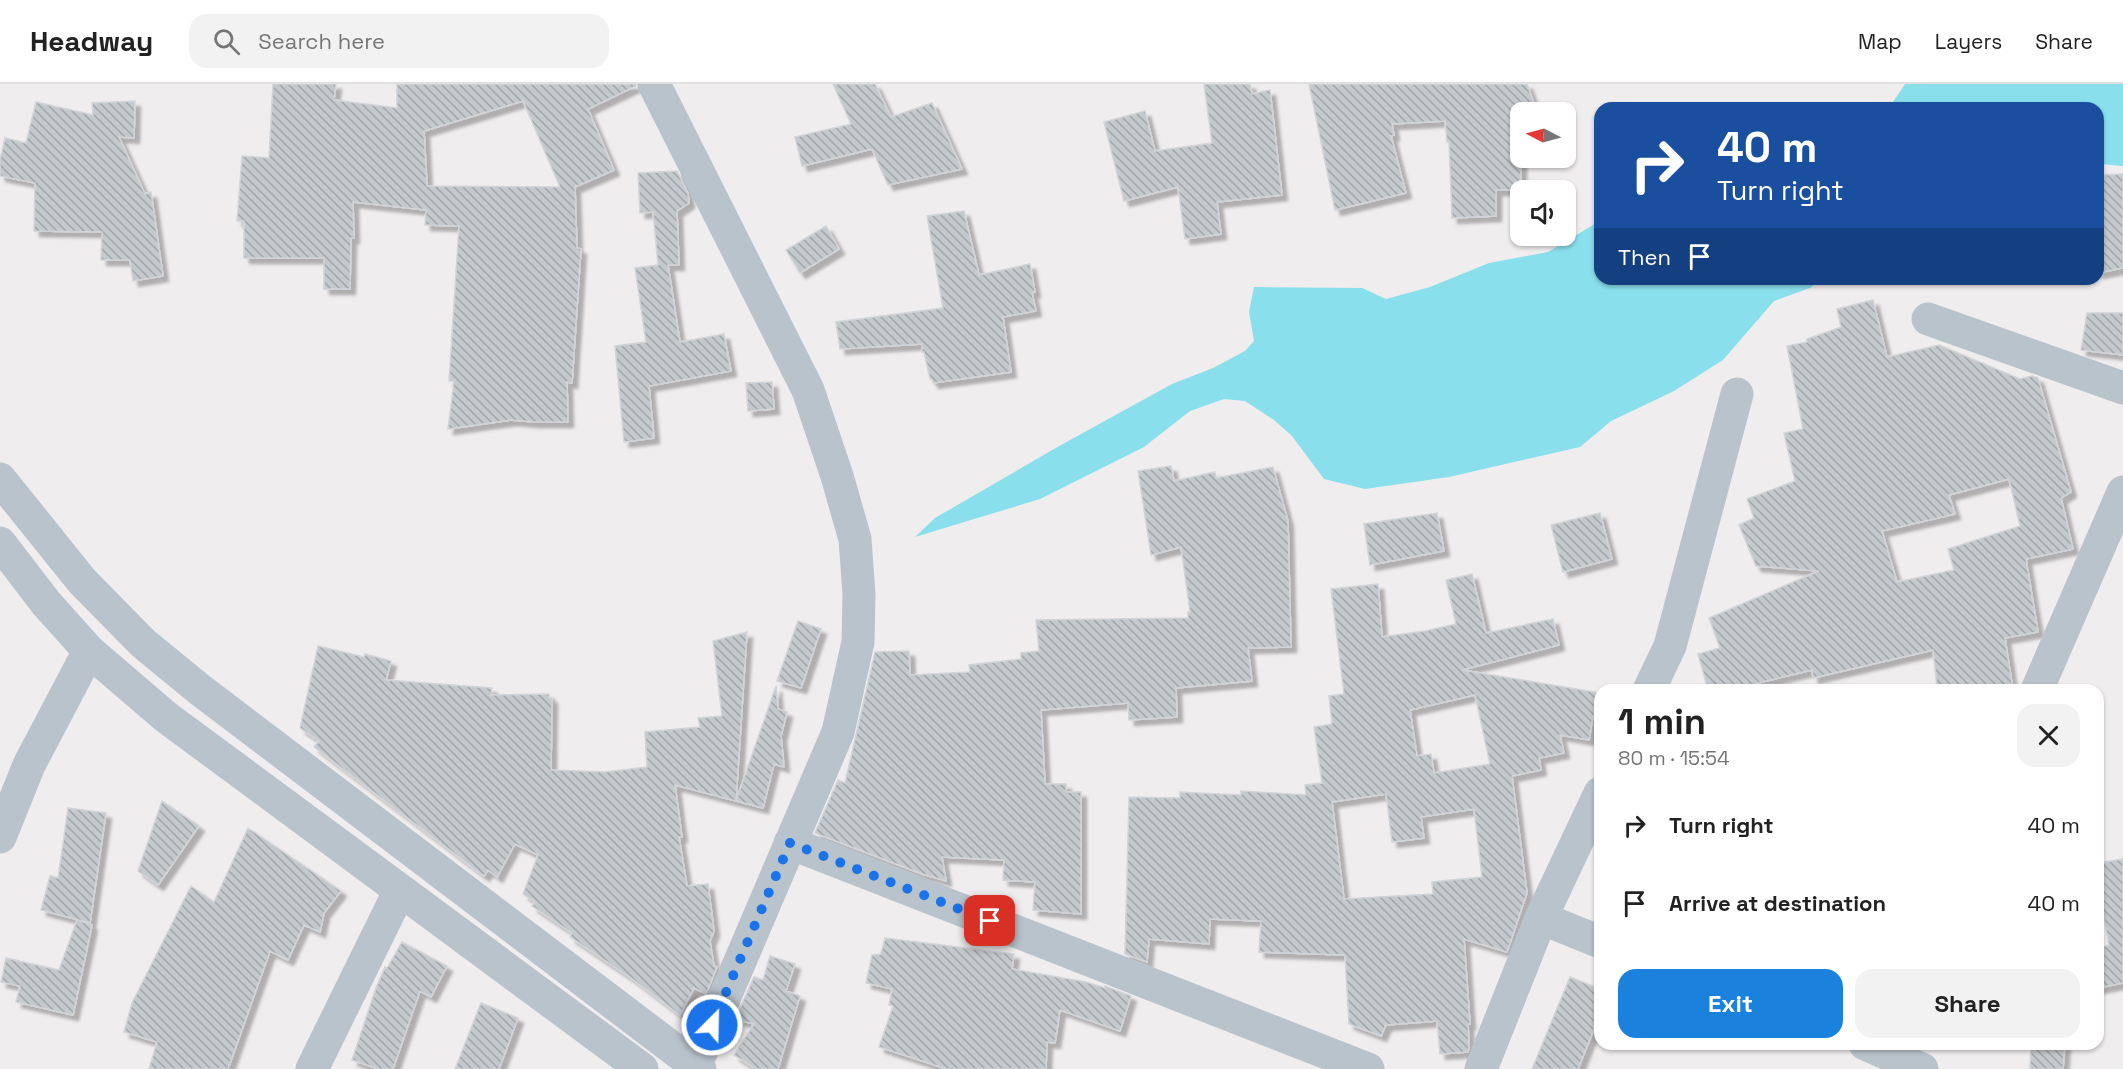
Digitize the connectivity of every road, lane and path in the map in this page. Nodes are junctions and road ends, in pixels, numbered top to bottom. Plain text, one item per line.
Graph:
1 (654, 84) edge
2 (1928, 319) dead end
3 (2123, 388) edge
4 (1737, 394) dead end
5 (0, 480) edge
6 (2123, 492) edge
7 (0, 543) edge
8 (89, 651) junction
9 (1652, 684) edge
10 (2040, 684) edge
11 (1594, 806) edge
12 (0, 837) edge
13 (790, 843) junction
14 (400, 890) junction
15 (1541, 918) junction
16 (1594, 940) edge
17 (1876, 1052) edge
18 (696, 1068) edge
19 (312, 1069) edge
20 (642, 1069) edge
21 (1368, 1069) edge
22 (1481, 1069) edge
23 (1922, 1069) edge

1 - 13 street
2 - 3 street
4 - 9 street
5 - 18 street
6 - 10 street
7 - 8 street
8 - 12 street
8 - 14 street
11 - 15 street
13 - 18 street
13 - 21 street
14 - 19 street
14 - 20 street
15 - 16 street
15 - 22 street
17 - 23 street

